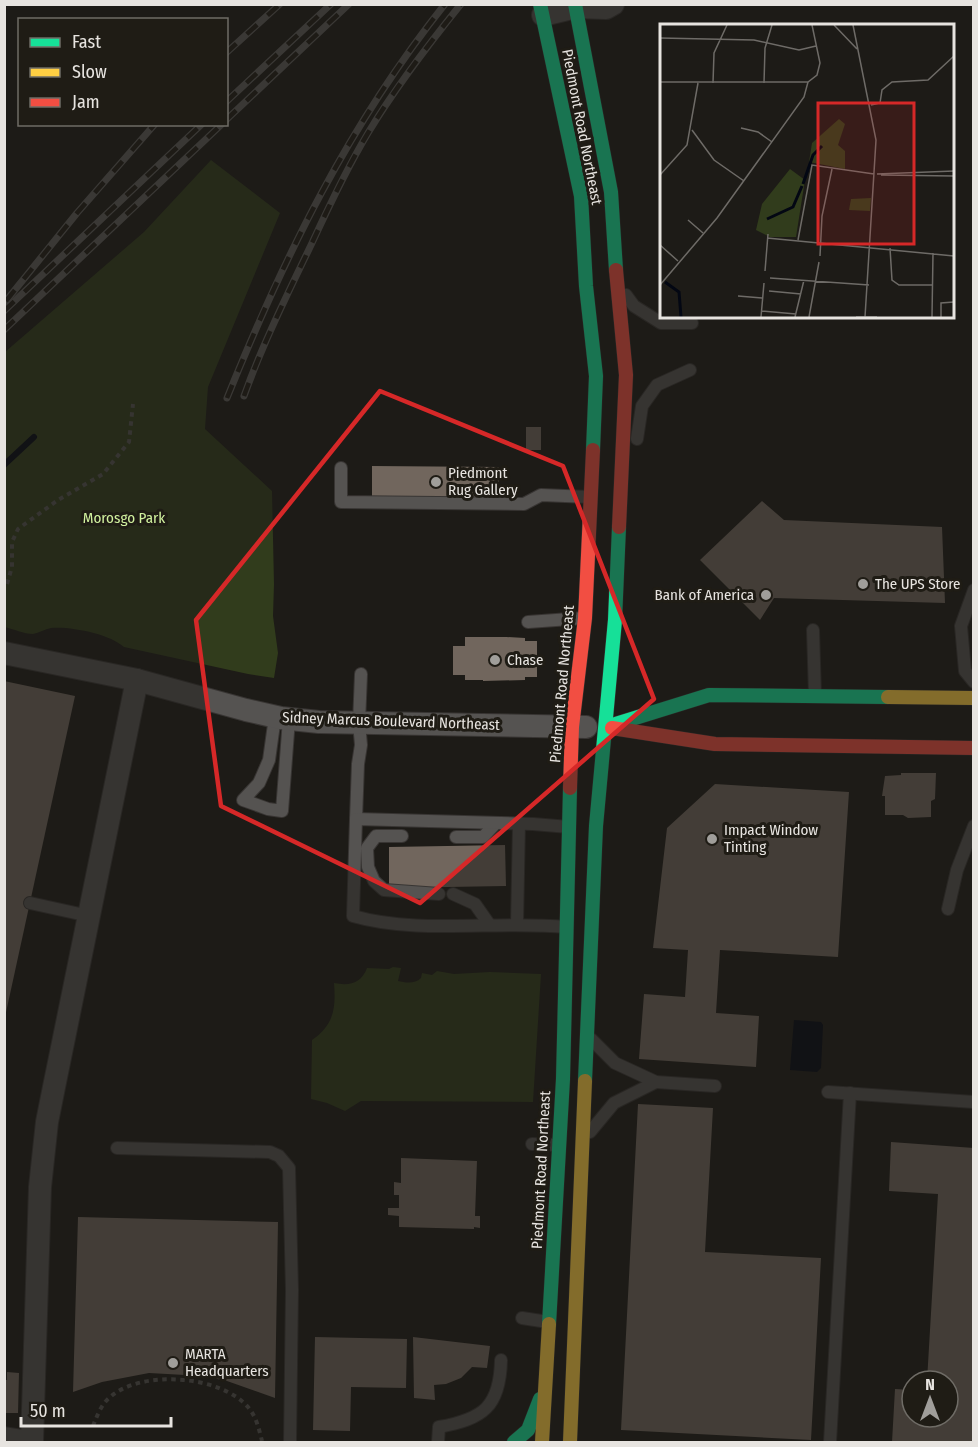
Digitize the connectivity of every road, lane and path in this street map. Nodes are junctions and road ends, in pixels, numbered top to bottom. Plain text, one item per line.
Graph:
1 (614, 4) edge
2 (576, 5) edge
3 (541, 10) edge
4 (616, 284) junction
5 (692, 323) dead end
6 (690, 370) dead end
7 (133, 404) dead end
8 (341, 468) dead end
9 (591, 497) junction
10 (621, 498) junction
11 (7, 584) dead end
12 (974, 590) edge
13 (585, 618) junction
14 (528, 622) dead end
15 (813, 630) dead end
16 (4, 653) edge
17 (362, 674) dead end
18 (137, 680) junction
19 (974, 682) edge
20 (815, 696) junction
21 (974, 698) edge
22 (282, 718) junction
23 (360, 723) junction
24 (572, 727) junction
25 (606, 727) junction
26 (974, 748) edge
27 (356, 819) junction
28 (496, 823) junction
29 (519, 823) junction
30 (974, 826) edge
31 (570, 827) junction
32 (402, 836) dead end
33 (456, 837) dead end
34 (439, 894) dead end
35 (453, 894) dead end
36 (30, 903) dead end
37 (948, 909) dead end
38 (89, 916) junction
39 (489, 924) junction
40 (517, 925) junction
41 (568, 928) junction
42 (586, 1034) junction
43 (656, 1082) junction
44 (715, 1086) dead end
45 (828, 1092) dead end
46 (850, 1093) junction
47 (974, 1102) edge
48 (582, 1142) junction
49 (532, 1144) dead end
50 (558, 1145) junction
51 (117, 1148) dead end
52 (522, 1318) dead end
53 (549, 1322) junction
54 (501, 1360) dead end
55 (545, 1384) junction
56 (93, 1426) dead end
57 (4, 1438) edge
58 (262, 1441) dead end
59 (31, 1443) edge
60 (290, 1443) edge
61 (438, 1443) edge
62 (514, 1443) edge
63 (542, 1443) edge
64 (570, 1443) edge
65 (830, 1443) edge

1 - 2 street
2 - 3 street
2 - 4 main road, Piedmont Road Northeast
3 - 9 main road, Piedmont Road Northeast
4 - 5 lane
4 - 10 main road, Piedmont Road Northeast
6 - 10 lane
7 - 11 path
8 - 9 lane
9 - 13 main road, Piedmont Road Northeast
10 - 25 main road, Piedmont Road Northeast
12 - 19 lane
13 - 14 lane
13 - 24 main road, Piedmont Road Northeast
15 - 20 lane
16 - 18 street, Sidney Marcus Boulevard Northeast
17 - 23 lane
18 - 22 street, Sidney Marcus Boulevard Northeast
18 - 38 street
20 - 21 main road, Sidney Marcus Boulevard Northeast
20 - 25 main road, Sidney Marcus Boulevard Northeast
22 - 22 lane
22 - 23 street, Sidney Marcus Boulevard Northeast
23 - 24 street, Sidney Marcus Boulevard Northeast
23 - 27 lane
24 - 25 street, Sidney Marcus Boulevard Northeast
24 - 31 main road, Piedmont Road Northeast
25 - 26 main road, Sidney Marcus Boulevard Northeast
25 - 42 main road, Piedmont Road Northeast
27 - 28 lane
27 - 39 lane
28 - 29 lane
28 - 33 lane
29 - 31 lane
29 - 40 lane
30 - 37 lane
31 - 41 main road, Piedmont Road Northeast
32 - 34 lane
35 - 39 lane
36 - 38 lane
38 - 59 street
39 - 40 lane
40 - 41 lane
41 - 50 main road, Piedmont Road Northeast
42 - 43 lane
42 - 48 main road, Piedmont Road Northeast
43 - 44 lane
43 - 48 lane
45 - 46 lane
46 - 47 lane
46 - 65 lane
48 - 64 main road, Piedmont Road Northeast
49 - 50 lane
50 - 53 main road, Piedmont Road Northeast
51 - 60 lane
52 - 53 lane
53 - 55 main road, Piedmont Road Northeast
54 - 61 lane
55 - 62 main road
55 - 63 main road, Piedmont Road Northeast
56 - 58 path
57 - 59 street

